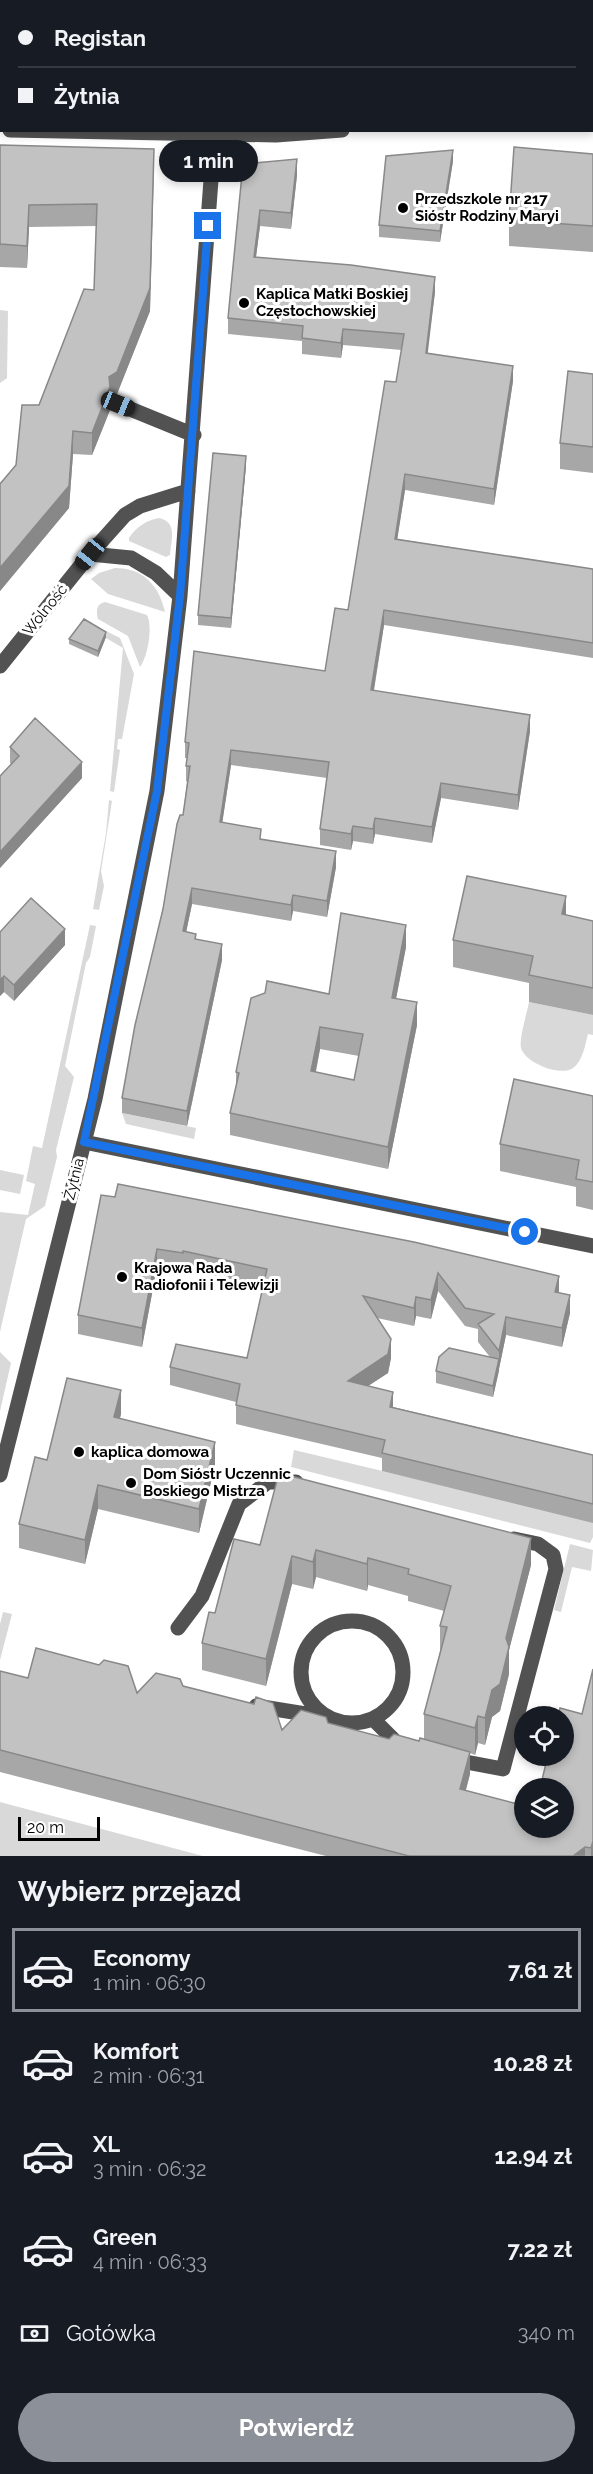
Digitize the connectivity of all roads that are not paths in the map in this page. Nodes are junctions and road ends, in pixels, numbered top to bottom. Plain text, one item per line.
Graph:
1 (231, 132) edge
2 (316, 132) edge
3 (118, 404) dead end
4 (194, 435) junction
5 (188, 491) junction
6 (90, 554) junction
7 (180, 596) junction
8 (0, 666) edge
9 (84, 1142) junction
10 (593, 1246) edge
11 (0, 1474) edge
12 (313, 1485) edge
13 (495, 1534) edge
14 (178, 1628) dead end
15 (245, 1704) edge
16 (330, 1718) junction
17 (373, 1719) junction

1 - 2 street
1 - 4 street, Żytnia
3 - 4 street
4 - 5 street, Żytnia
5 - 6 street, Wolność
5 - 7 street, Żytnia
6 - 7 street
6 - 8 street, Wolność
7 - 9 street, Żytnia
9 - 10 street
9 - 11 street, Żytnia
12 - 14 street
13 - 17 street
15 - 16 street
16 - 17 street
16 - 17 street

